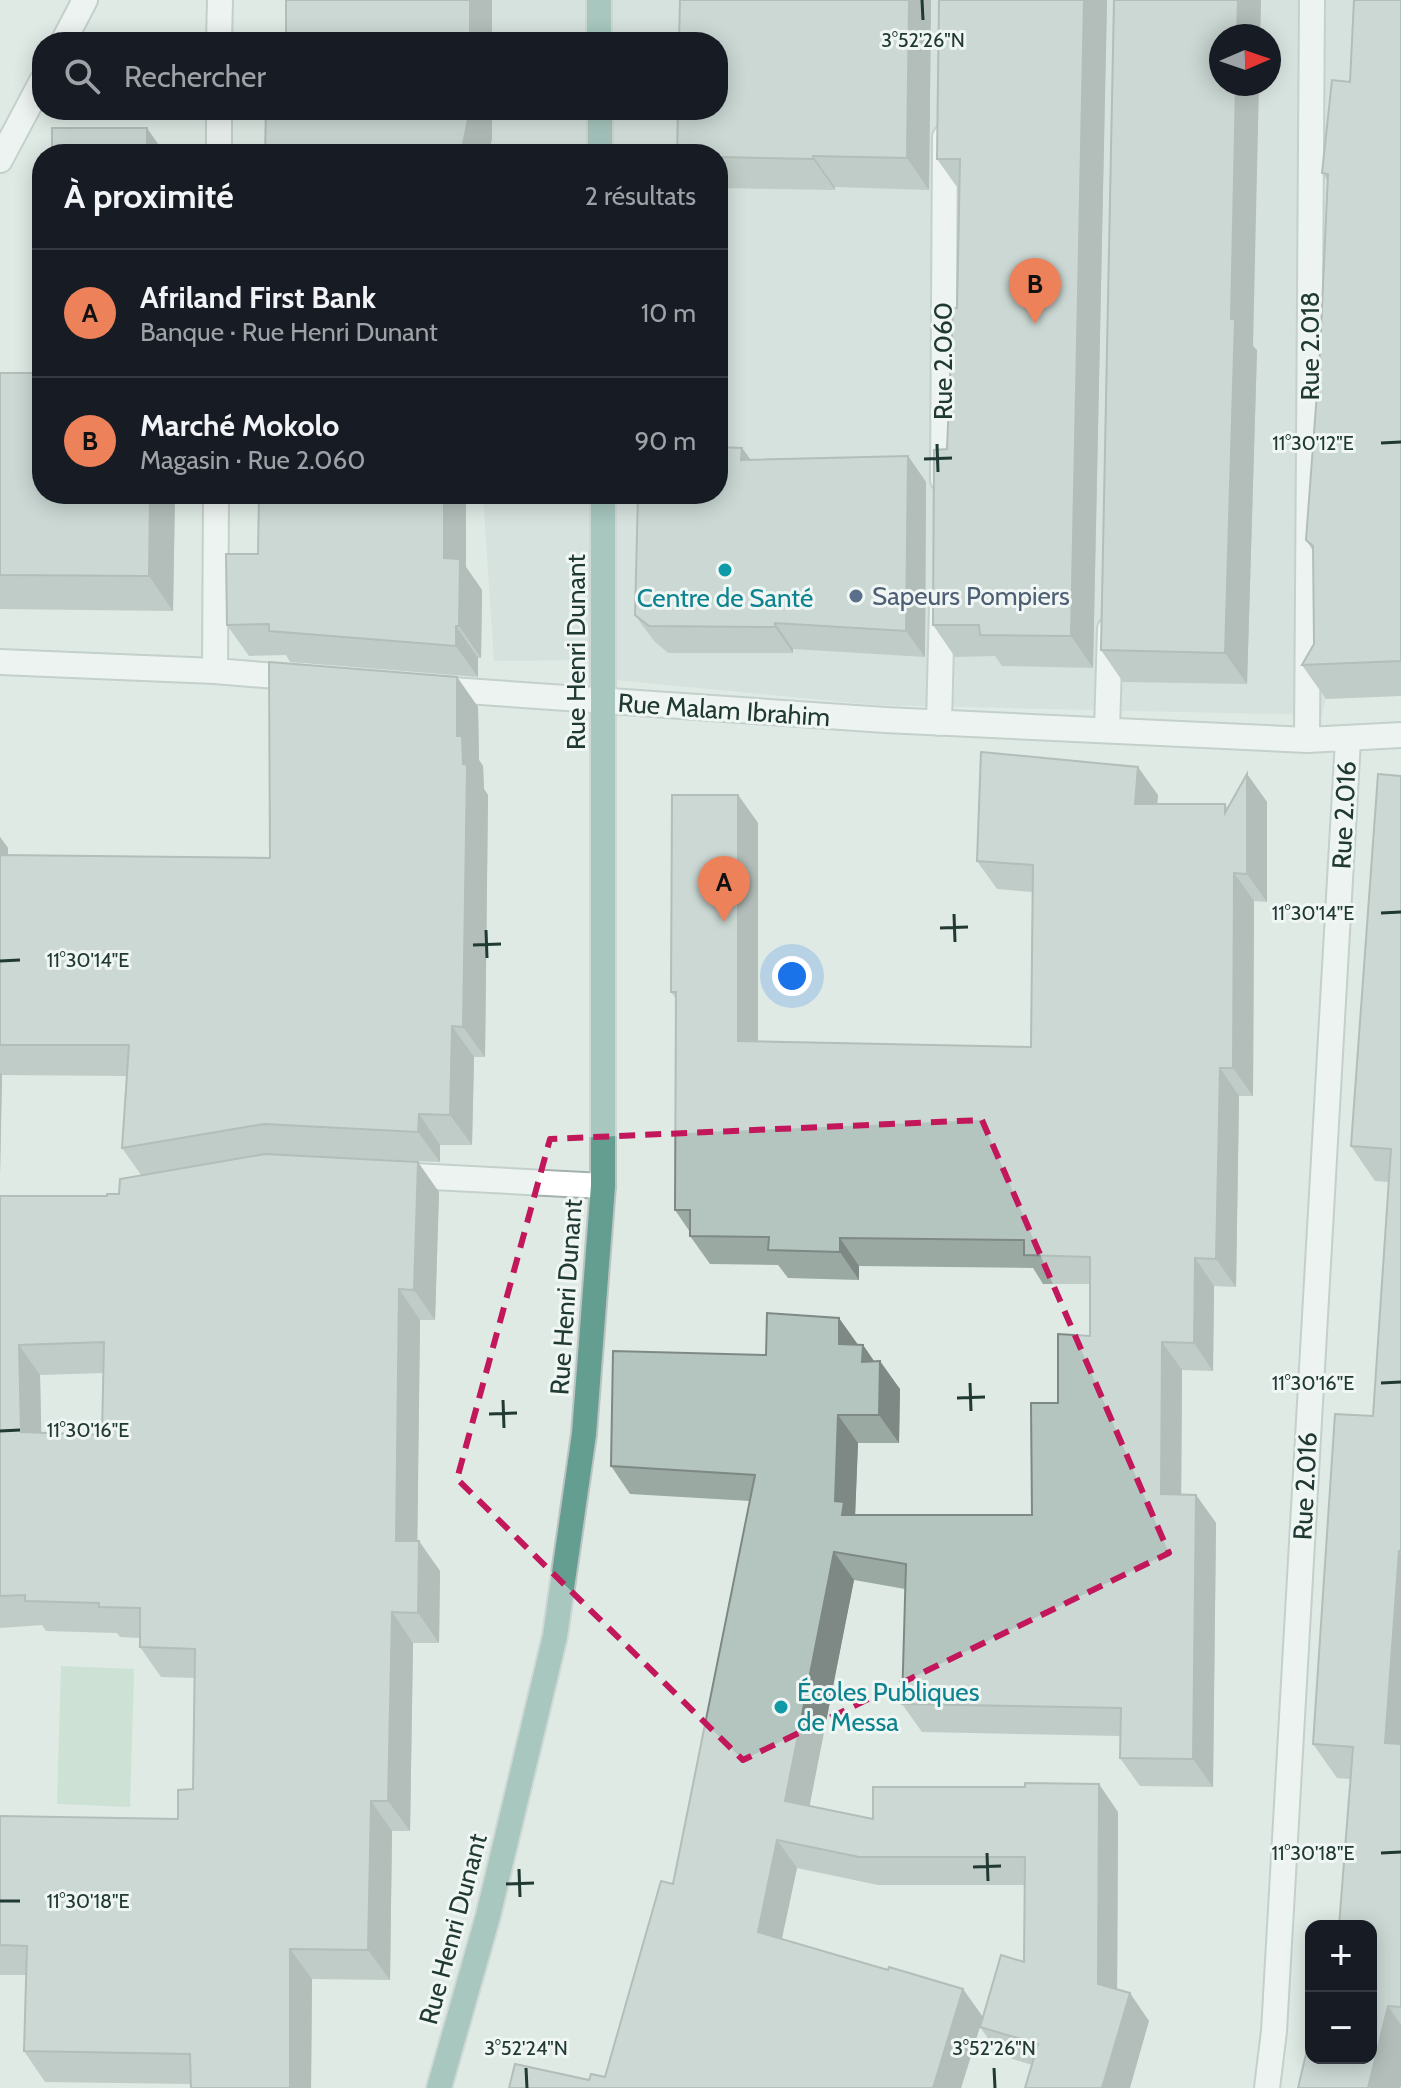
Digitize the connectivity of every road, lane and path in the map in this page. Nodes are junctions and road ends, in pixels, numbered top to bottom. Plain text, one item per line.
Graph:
1 (85, 0) edge
2 (220, 0) edge
3 (599, 0) edge
4 (1312, 0) edge
5 (68, 32) edge
6 (219, 32) edge
7 (599, 32) edge
8 (32, 100) edge
9 (945, 112) edge
10 (219, 120) edge
11 (600, 120) edge
12 (219, 144) edge
13 (600, 144) edge
14 (0, 160) edge
15 (216, 504) edge
16 (603, 504) edge
17 (942, 510) edge
18 (942, 590) edge
19 (1110, 603) edge
20 (0, 662) edge
21 (215, 671) junction
22 (324, 680) edge
23 (418, 687) edge
24 (604, 702) junction
25 (939, 723) junction
26 (1107, 730) junction
27 (1401, 735) edge
28 (1307, 740) junction
29 (1348, 740) junction
30 (364, 1173) edge
31 (603, 1186) junction
32 (439, 2088) edge
33 (1267, 2088) edge

1 - 5 street
2 - 6 street
3 - 7 main road
4 - 28 street, Rue 2.018
8 - 14 street
9 - 17 street, Rue 2.060
10 - 12 street
11 - 13 main road
15 - 21 street
16 - 24 main road, Rue Henri Dunant
18 - 25 street
19 - 26 street
20 - 21 street
21 - 22 street
23 - 24 street, Rue Malam Ibrahim
24 - 25 street, Rue Malam Ibrahim
24 - 31 main road, Rue Henri Dunant
25 - 26 street, Rue Malam Ibrahim
26 - 28 street, Rue Malam Ibrahim
27 - 29 street, Rue Malam Ibrahim
28 - 29 street, Rue Malam Ibrahim
29 - 33 street, Rue 2.016
30 - 31 street
31 - 32 main road, Rue Henri Dunant

